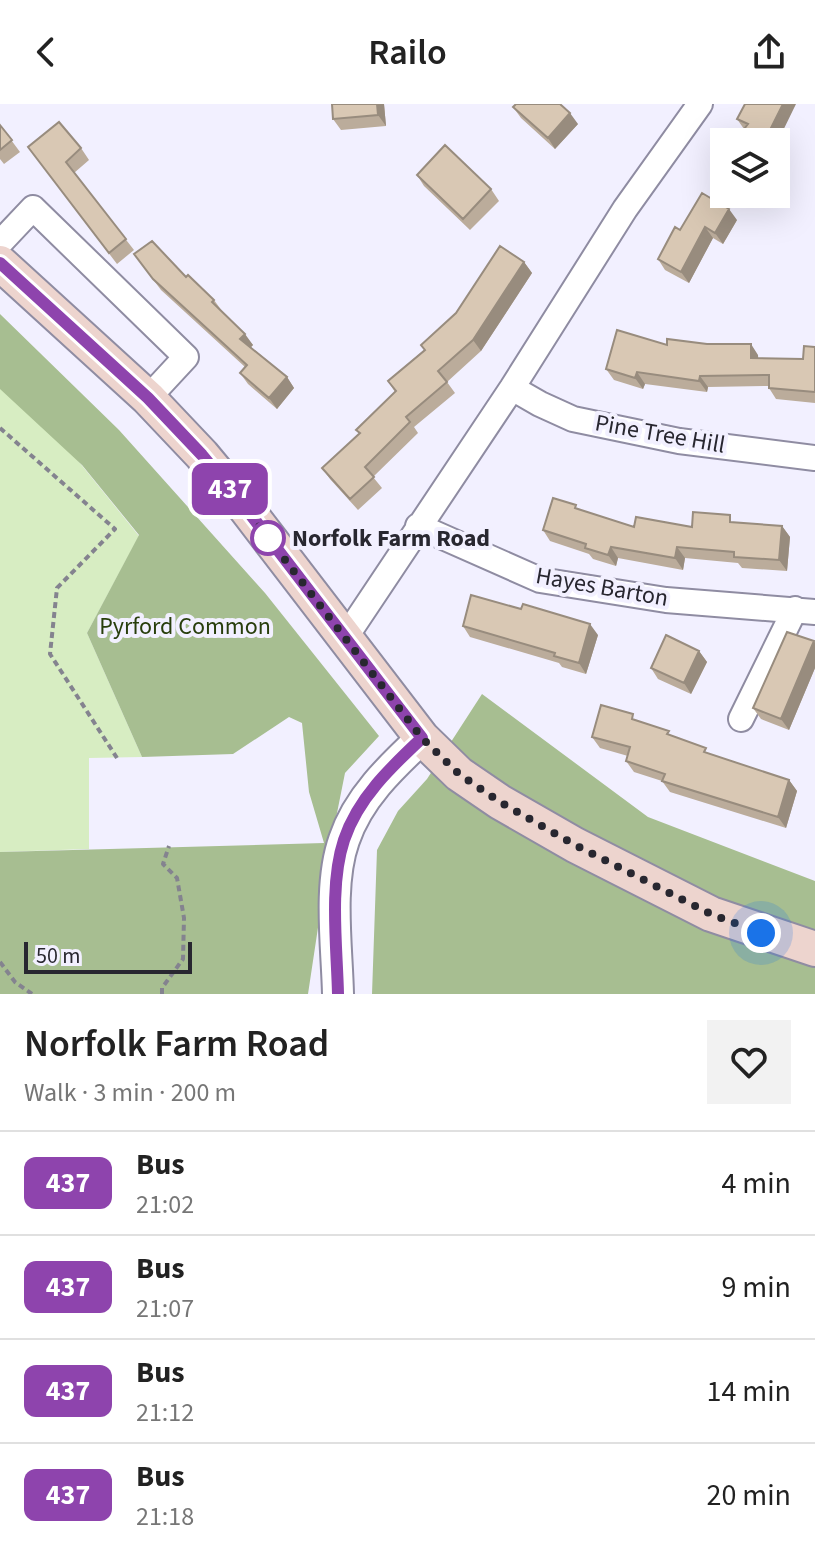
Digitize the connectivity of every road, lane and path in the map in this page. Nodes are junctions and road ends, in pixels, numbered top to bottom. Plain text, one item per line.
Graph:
1 (700, 104) edge
2 (0, 243) edge
3 (0, 263) edge
4 (512, 388) junction
5 (148, 398) junction
6 (0, 428) edge
7 (815, 458) edge
8 (418, 526) junction
9 (805, 610) edge
10 (345, 638) junction
11 (741, 719) dead end
12 (422, 738) junction
13 (117, 758) dead end
14 (169, 846) dead end
15 (815, 949) edge
16 (0, 962) edge
17 (32, 994) edge
18 (162, 994) edge
19 (338, 994) edge

1 - 4 street
2 - 5 street
3 - 5 main road
4 - 7 street, Pine Tree Hill
4 - 8 street
5 - 10 main road
6 - 13 path
8 - 9 street, Hayes Barton
8 - 10 street
9 - 11 street, Hayes Barton
10 - 12 main road
12 - 15 main road
12 - 19 street
14 - 18 path
16 - 17 path

